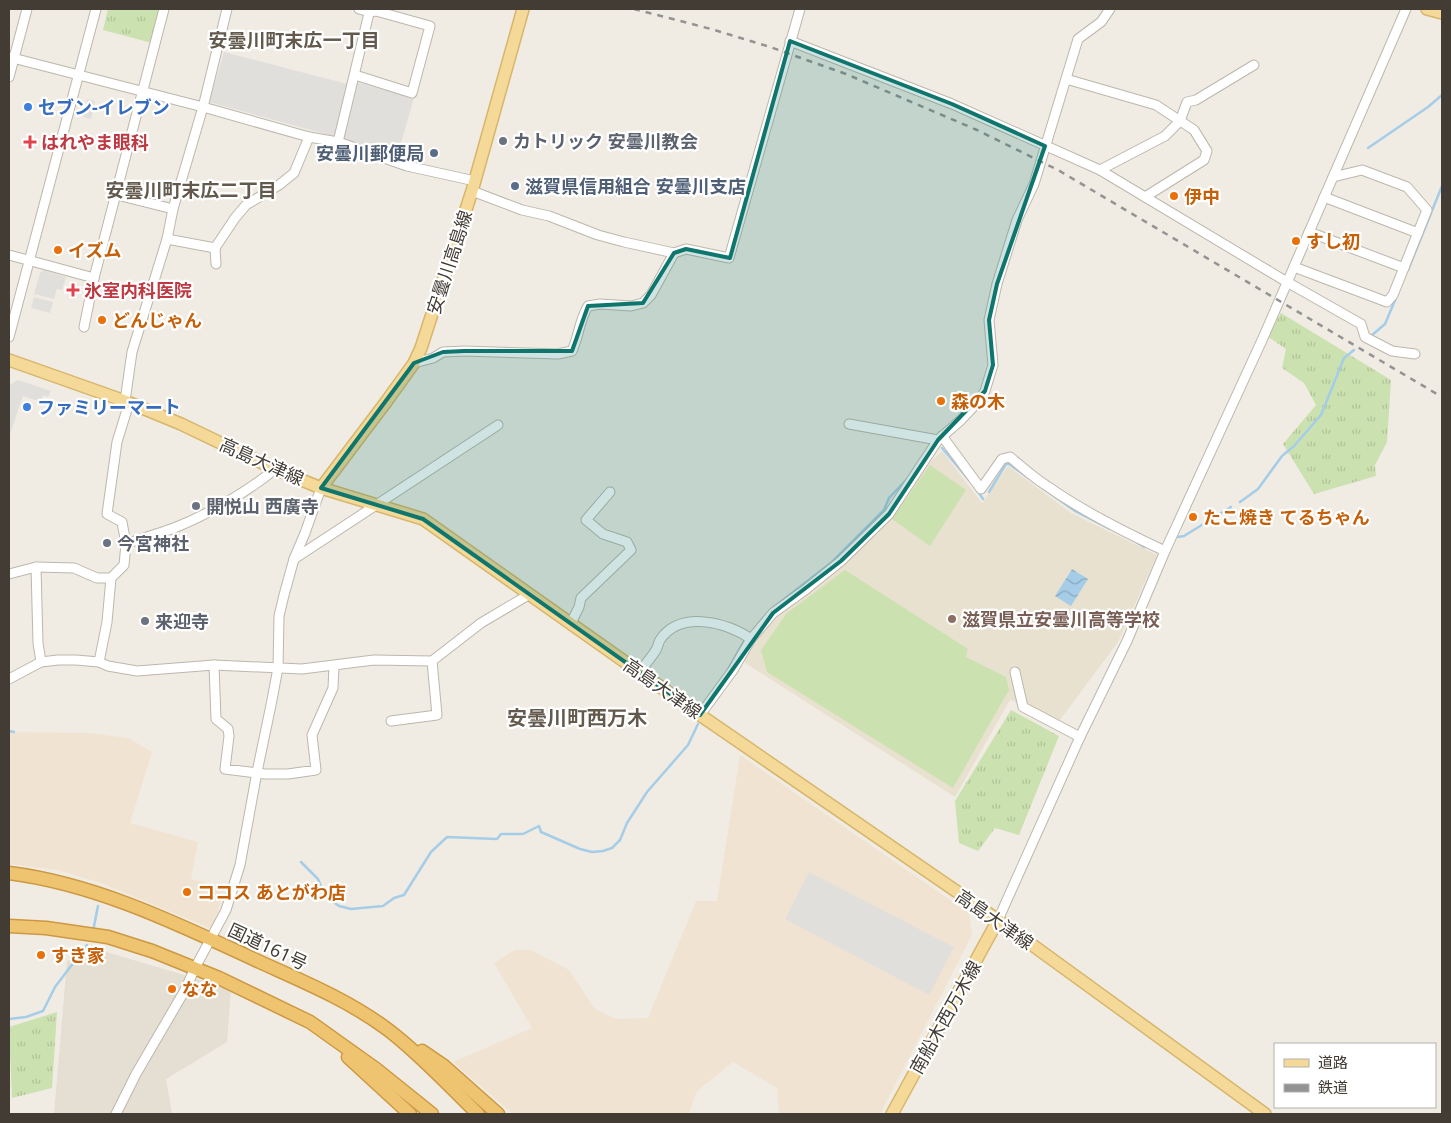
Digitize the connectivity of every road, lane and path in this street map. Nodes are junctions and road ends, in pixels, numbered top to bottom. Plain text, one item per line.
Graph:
1 (27, 9) edge
2 (96, 9) edge
3 (164, 9) edge
4 (227, 9) edge
5 (359, 9) edge
6 (523, 9) edge
7 (800, 9) edge
8 (1110, 9) edge
9 (1406, 9) edge
10 (1427, 9) edge
11 (370, 10) edge
12 (1442, 13) edge
13 (790, 41) junction
14 (11, 58) edge
15 (1254, 65) dead end
16 (355, 75) junction
17 (78, 76) junction
18 (9, 77) edge
19 (1066, 79) junction
20 (143, 92) junction
21 (203, 106) junction
22 (1180, 121) junction
23 (310, 137) junction
24 (338, 142) junction
25 (1045, 146) junction
26 (1100, 170) junction
27 (1333, 177) junction
28 (473, 186) junction
29 (117, 194) junction
30 (1145, 197) junction
31 (1324, 197) junction
32 (173, 209) junction
33 (1309, 232) junction
34 (1418, 233) junction
35 (167, 239) junction
36 (215, 248) junction
37 (674, 253) junction
38 (9, 255) edge
39 (30, 261) junction
40 (216, 264) dead end
41 (1294, 267) junction
42 (1404, 268) junction
43 (94, 278) junction
44 (1287, 282) junction
45 (84, 327) dead end
46 (9, 338) edge
47 (1415, 354) dead end
48 (9, 360) edge
49 (414, 363) junction
50 (127, 402) junction
51 (849, 424) dead end
52 (498, 425) dead end
53 (940, 438) junction
54 (275, 469) junction
55 (321, 488) junction
56 (610, 492) dead end
57 (375, 505) junction
58 (126, 544) junction
59 (1165, 551) junction
60 (294, 559) junction
61 (36, 567) junction
62 (9, 574) edge
63 (111, 578) junction
64 (530, 594) junction
65 (571, 623) junction
66 (751, 639) junction
67 (41, 662) junction
68 (98, 662) junction
69 (432, 662) junction
70 (214, 665) junction
71 (334, 666) junction
72 (278, 668) junction
73 (639, 672) junction
74 (1015, 672) dead end
75 (9, 679) edge
76 (700, 715) junction
77 (391, 721) dead end
78 (1080, 737) junction
79 (257, 772) junction
80 (9, 873) edge
81 (998, 920) junction
82 (9, 926) edge
83 (211, 939) junction
84 (195, 968) junction
85 (388, 1030) junction
86 (333, 1037) junction
87 (116, 1114) edge
88 (410, 1114) edge
89 (432, 1114) edge
90 (478, 1114) edge
91 (498, 1114) edge
92 (892, 1114) edge
93 (1265, 1114) edge

1 - 14 street
2 - 17 street
3 - 20 street
4 - 21 street
5 - 11 street
6 - 28 main road, 安曇川高島線
7 - 13 street
8 - 19 street
9 - 27 street
10 - 12 main road
11 - 16 street
11 - 16 street
13 - 25 street
13 - 37 street
14 - 17 street
14 - 18 street
15 - 22 street
16 - 24 street
17 - 20 street
17 - 39 street
19 - 22 street
19 - 25 street
20 - 21 street
20 - 29 street
21 - 23 street
21 - 32 street
22 - 26 street
22 - 30 street
23 - 24 street
23 - 36 street
24 - 28 street
25 - 26 street
25 - 53 street
26 - 30 street
27 - 31 street
27 - 34 street
28 - 37 street
28 - 49 main road, 安曇川高島線
29 - 32 street
29 - 43 street
30 - 44 street
31 - 33 street
31 - 34 street
32 - 35 street
33 - 41 street
33 - 42 street
34 - 42 street
35 - 36 street
35 - 50 street
36 - 40 street
37 - 49 street
38 - 39 street
39 - 43 street
39 - 46 street
41 - 42 street
41 - 44 street
43 - 45 street
44 - 47 street
44 - 59 street
48 - 50 main road, 高島大津線
49 - 55 main road, 安曇川高島線
50 - 54 main road, 高島大津線
50 - 58 street
51 - 53 street
52 - 57 street
53 - 59 street
53 - 66 street
54 - 55 main road, 高島大津線
54 - 58 street
55 - 57 main road, 高島大津線
55 - 60 street
56 - 65 street
57 - 60 street
57 - 64 main road, 高島大津線
58 - 63 street
59 - 78 street
60 - 72 street
61 - 62 street
61 - 63 street
61 - 67 street
63 - 68 street
64 - 65 main road, 高島大津線
64 - 69 street
65 - 73 main road, 高島大津線
66 - 73 street
66 - 76 street
67 - 68 street
67 - 75 street
68 - 70 street
69 - 71 street
69 - 77 street
70 - 72 street
70 - 79 street
71 - 72 street
71 - 79 street
72 - 79 street
73 - 76 main road, 高島大津線
74 - 78 street
76 - 81 main road, 高島大津線
78 - 81 street
79 - 83 street
80 - 83 highway, 国道161号
81 - 92 main road, 南船木西万木線
81 - 93 main road, 高島大津線
82 - 84 highway
83 - 84 street
83 - 85 highway, 国道161号
84 - 86 highway
84 - 87 street
85 - 90 highway, 国道161号
85 - 91 highway
86 - 88 highway
86 - 89 highway

